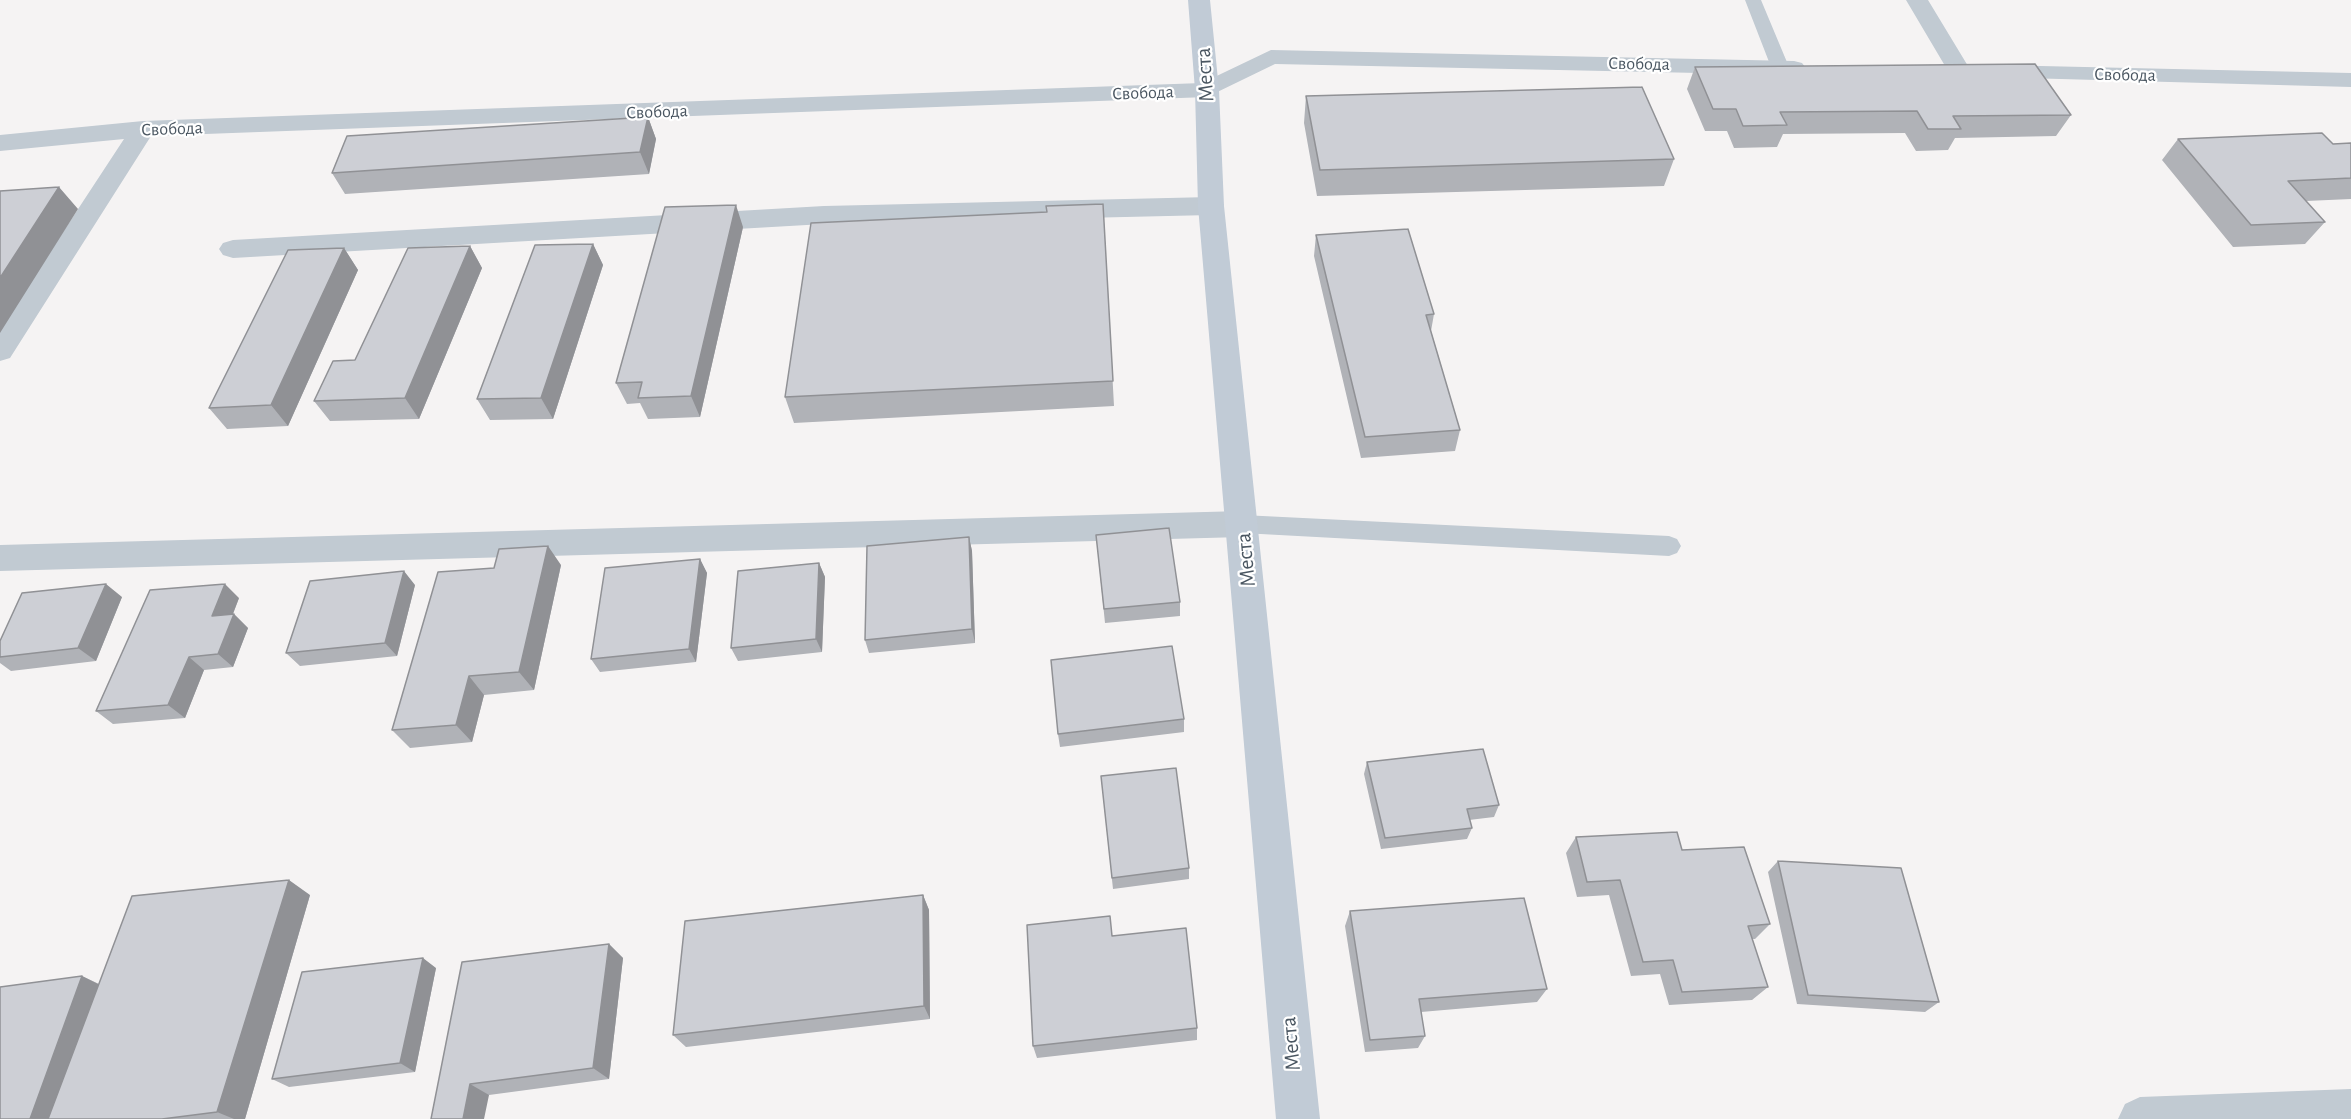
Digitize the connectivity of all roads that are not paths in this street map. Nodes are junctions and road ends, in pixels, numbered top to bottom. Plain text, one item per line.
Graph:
1 (1199, 0) edge
2 (1753, 0) edge
3 (1917, 0) edge
4 (1780, 67) junction
5 (1816, 68) edge
6 (2351, 80) edge
7 (1207, 90) junction
8 (143, 129) junction
9 (0, 143) edge
10 (1211, 206) junction
11 (233, 249) dead end
12 (0, 351) edge
13 (1242, 524) junction
14 (1669, 546) dead end
15 (0, 558) edge
16 (2351, 1111) edge
17 (1298, 1119) edge
18 (2140, 1119) edge

1 - 7 street, Места
2 - 4 lane
3 - 6 street, Свобода
4 - 5 street, Свобода
4 - 7 street, Свобода
7 - 8 street, Свобода
7 - 10 street, Места
8 - 9 street, Свобода
8 - 12 street
10 - 11 street
10 - 13 street, Места
13 - 14 lane
13 - 15 street
13 - 17 street, Места
16 - 18 street

